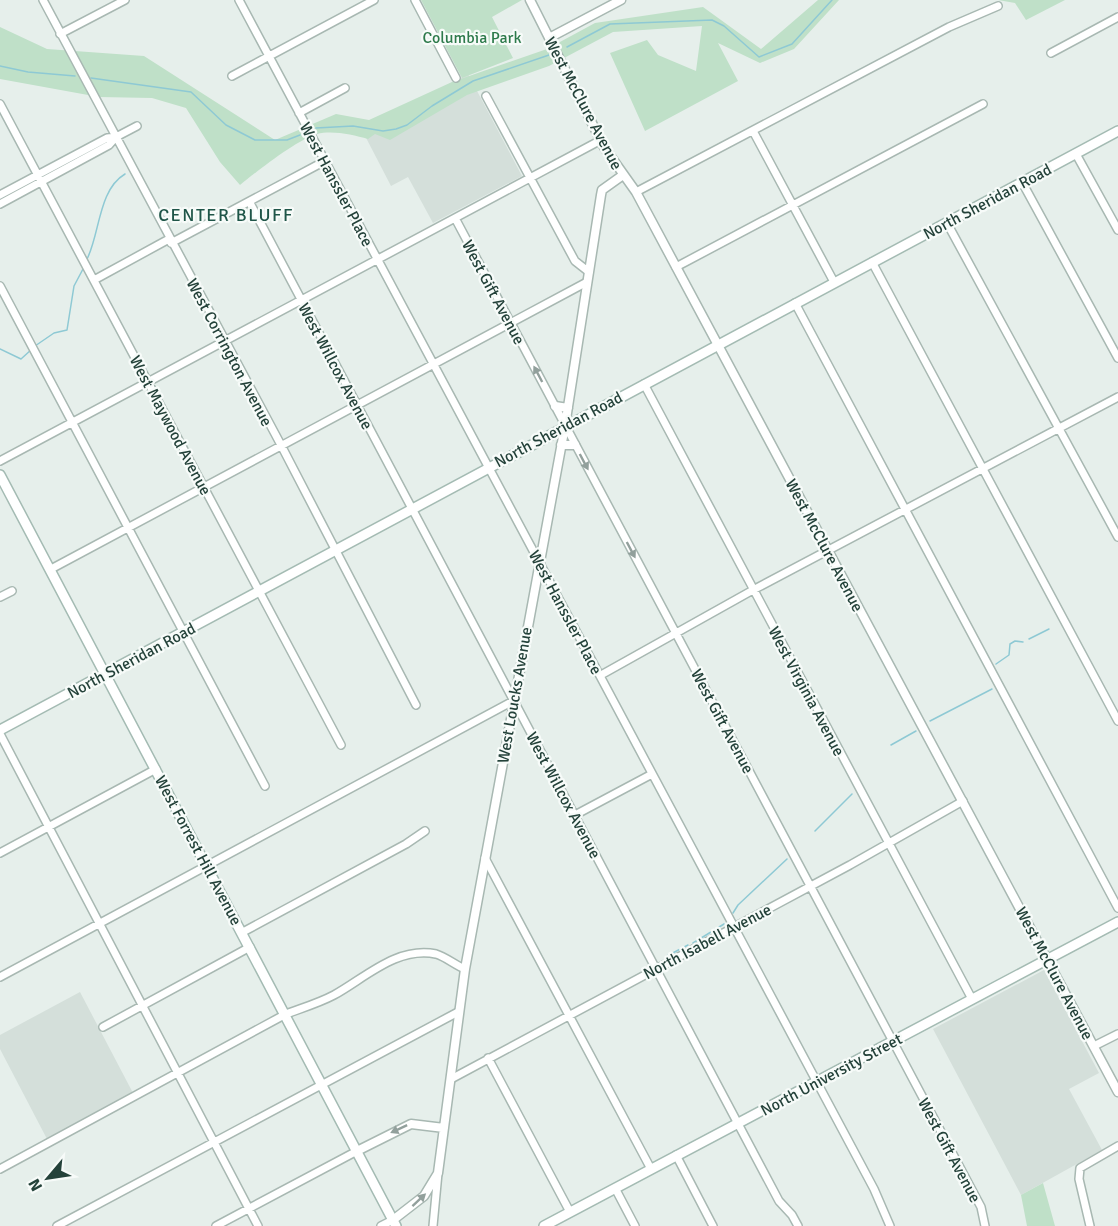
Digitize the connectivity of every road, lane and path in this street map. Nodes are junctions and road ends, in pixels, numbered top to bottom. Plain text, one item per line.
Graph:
1 (43, 0) edge
2 (125, 0) edge
3 (239, 0) edge
4 (374, 0) edge
5 (415, 0) edge
6 (530, 0) edge
7 (621, 0) edge
8 (998, 6) dead end
9 (1118, 17) edge
10 (60, 34) junction
11 (549, 38) junction
12 (1051, 53) dead end
13 (268, 56) junction
14 (232, 76) dead end
15 (456, 78) dead end
16 (345, 88) dead end
17 (486, 96) dead end
18 (0, 104) edge
19 (983, 104) dead end
20 (299, 113) junction
21 (137, 126) dead end
22 (753, 131) junction
23 (1118, 131) edge
24 (116, 137) junction
25 (601, 140) junction
26 (1076, 154) junction
27 (325, 161) junction
28 (623, 175) junction
29 (531, 177) junction
30 (40, 178) junction
31 (1023, 182) junction
32 (636, 192) junction
33 (0, 195) edge
34 (250, 203) junction
35 (0, 204) edge
36 (793, 205) junction
37 (455, 218) junction
38 (947, 222) junction
39 (1118, 230) edge
40 (170, 241) junction
41 (378, 260) junction
42 (872, 262) junction
43 (676, 267) junction
44 (589, 272) junction
45 (94, 280) junction
46 (587, 282) junction
47 (834, 282) junction
48 (0, 286) edge
49 (302, 300) junction
50 (795, 303) junction
51 (511, 322) junction
52 (224, 342) junction
53 (717, 344) junction
54 (1118, 358) edge
55 (434, 364) junction
56 (148, 382) junction
57 (644, 384) junction
58 (1118, 397) edge
59 (357, 404) junction
60 (555, 406) junction
61 (568, 408) junction
62 (73, 422) junction
63 (565, 426) junction
64 (1059, 428) junction
65 (281, 445) junction
66 (561, 445) junction
67 (575, 445) junction
68 (0, 461) edge
69 (489, 467) junction
70 (982, 468) junction
71 (0, 475) edge
72 (204, 486) junction
73 (412, 508) junction
74 (906, 509) junction
75 (128, 527) junction
76 (1118, 537) edge
77 (336, 549) junction
78 (828, 550) junction
79 (539, 562) junction
80 (51, 569) junction
81 (260, 590) junction
82 (753, 590) junction
83 (12, 591) dead end
84 (0, 597) edge
85 (184, 631) junction
86 (676, 634) junction
87 (106, 673) junction
88 (601, 675) junction
89 (513, 701) junction
90 (416, 705) dead end
91 (1118, 721) edge
92 (0, 732) edge
93 (341, 745) dead end
94 (156, 769) junction
95 (652, 774) junction
96 (265, 786) dead end
97 (963, 801) junction
98 (575, 815) junction
99 (49, 827) junction
100 (425, 831) dead end
101 (889, 843) junction
102 (0, 853) edge
103 (485, 858) junction
104 (208, 866) junction
105 (811, 884) junction
106 (1118, 908) edge
107 (1118, 922) edge
108 (100, 923) junction
109 (734, 928) junction
110 (243, 932) junction
111 (250, 947) junction
112 (1047, 959) junction
113 (465, 969) junction
114 (657, 969) junction
115 (0, 977) edge
116 (972, 999) junction
117 (142, 1004) junction
118 (458, 1012) junction
119 (286, 1014) junction
120 (569, 1015) junction
121 (103, 1027) dead end
122 (1118, 1034) edge
123 (893, 1042) junction
124 (1094, 1046) junction
125 (488, 1058) junction
126 (178, 1073) junction
127 (451, 1079) junction
128 (322, 1082) junction
129 (816, 1083) junction
130 (1118, 1092) edge
131 (738, 1124) junction
132 (444, 1128) junction
133 (214, 1142) junction
134 (1118, 1146) edge
135 (357, 1152) junction
136 (676, 1155) junction
137 (0, 1168) edge
138 (651, 1169) junction
139 (438, 1173) junction
140 (615, 1188) junction
141 (249, 1208) junction
142 (570, 1212) junction
143 (395, 1223) edge
144 (555, 1223) edge
145 (57, 1226) edge
146 (216, 1226) edge
147 (258, 1226) edge
148 (381, 1226) edge
149 (433, 1226) edge
150 (544, 1226) edge
151 (635, 1226) edge
152 (713, 1226) edge
153 (798, 1226) edge
154 (890, 1226) edge
155 (985, 1226) edge
156 (1089, 1226) edge

1 - 10 street, West Corrington Avenue
2 - 10 street
3 - 13 street, West Hanssler Place
4 - 13 street
5 - 15 street
6 - 11 street, West McClure Avenue
7 - 11 street
8 - 22 street
9 - 12 street
10 - 24 street, West Corrington Avenue
11 - 25 street, West McClure Avenue
13 - 14 street
13 - 20 street, West Hanssler Place
16 - 20 street
17 - 29 street
18 - 30 street, West Maywood Avenue
19 - 36 street
20 - 27 street, West Hanssler Place
21 - 24 street
22 - 32 street
22 - 36 street
23 - 26 main road, North Sheridan Road
24 - 30 street
24 - 40 street, West Corrington Avenue
25 - 28 street, West McClure Avenue
25 - 29 street
26 - 31 main road, North Sheridan Road
26 - 39 street
27 - 34 street
27 - 41 street, West Hanssler Place
28 - 32 street, West McClure Avenue
28 - 44 street, West Loucks Avenue
29 - 37 street
29 - 44 street
30 - 33 street
30 - 35 street
30 - 45 street, West Maywood Avenue
31 - 38 main road, North Sheridan Road
31 - 54 street
32 - 43 street, West McClure Avenue
34 - 40 street
34 - 49 street, West Willcox Avenue
36 - 43 street
36 - 47 street
37 - 41 street
37 - 51 street, West Gift Avenue
38 - 42 main road, North Sheridan Road
38 - 64 street
40 - 45 street
40 - 52 street, West Corrington Avenue
41 - 49 street
41 - 55 street, West Hanssler Place
42 - 47 main road, North Sheridan Road
42 - 70 street
43 - 53 street, West McClure Avenue
44 - 46 street, West Loucks Avenue
45 - 56 street, West Maywood Avenue
46 - 51 street
46 - 61 street, West Loucks Avenue
47 - 50 main road, North Sheridan Road
48 - 62 street
49 - 52 street
49 - 59 street, West Willcox Avenue
50 - 53 main road, North Sheridan Road
50 - 74 street
51 - 55 street
60 -> 51 street, West Gift Avenue
52 - 56 street
52 - 65 street, West Corrington Avenue
53 - 57 main road, North Sheridan Road
53 - 78 street, West McClure Avenue
55 - 59 street
55 - 69 street, West Hanssler Place
56 - 62 street
56 - 72 street, West Maywood Avenue
57 - 63 main road, North Sheridan Road
57 - 82 street, West Virginia Avenue
58 - 64 street
59 - 65 street
59 - 73 street, West Willcox Avenue
60 - 61 street
60 - 63 street, West Gift Avenue
61 - 63 street, West Loucks Avenue
62 - 68 street
62 - 75 street
63 - 66 street, West Loucks Avenue
63 - 67 street, West Gift Avenue
63 - 69 main road, North Sheridan Road
64 - 70 street
64 - 76 street
65 - 72 street
65 - 77 street, West Corrington Avenue
66 - 67 street
66 - 79 street, West Loucks Avenue
67 -> 86 street, West Gift Avenue
69 - 73 main road, North Sheridan Road
69 - 79 street, West Hanssler Place
70 - 74 street
70 - 91 street
71 - 80 main road, West Forrest Hill Avenue
72 - 75 street
72 - 81 street, West Maywood Avenue
73 - 77 main road, North Sheridan Road
73 - 89 street, West Willcox Avenue
74 - 78 street
74 - 106 street
75 - 80 street
75 - 85 street
77 - 81 main road, North Sheridan Road
77 - 90 street, West Corrington Avenue
78 - 82 street
78 - 97 street, West McClure Avenue
79 - 88 street, West Hanssler Place
79 - 89 street, West Loucks Avenue
80 - 87 main road, West Forrest Hill Avenue
81 - 85 main road, North Sheridan Road
81 - 93 street, West Maywood Avenue
82 - 86 street
82 - 101 street, West Virginia Avenue
83 - 84 street
85 - 87 main road, North Sheridan Road
85 - 96 street
86 - 88 street
86 - 105 street, West Gift Avenue
87 - 92 main road, North Sheridan Road
87 - 94 main road, West Forrest Hill Avenue
88 - 95 street, West Hanssler Place
89 - 98 street, West Willcox Avenue
89 - 103 street, West Loucks Avenue
89 - 104 street
92 - 99 street
94 - 99 street
94 - 104 main road, West Forrest Hill Avenue
95 - 98 street
95 - 109 street, West Hanssler Place
97 - 101 street, North Isabell Avenue
97 - 112 street, West McClure Avenue
98 - 114 street, West Willcox Avenue
99 - 102 street
99 - 108 street
100 - 110 street
101 - 105 street, North Isabell Avenue
101 - 116 street, West Virginia Avenue
103 - 113 street, West Loucks Avenue
103 - 120 street
104 - 108 street
104 - 110 main road, West Forrest Hill Avenue
105 - 109 street, North Isabell Avenue
105 - 123 street, West Gift Avenue
107 - 112 main road, North University Street
108 - 115 street
108 - 117 street
109 - 114 street, North Isabell Avenue
109 - 129 street, West Hanssler Place
110 - 111 main road, West Forrest Hill Avenue
111 - 117 street
111 - 119 main road, West Forrest Hill Avenue
112 - 116 main road, North University Street
112 - 124 street, West McClure Avenue
113 - 118 street, West Loucks Avenue
113 - 119 street
114 - 120 street, North Isabell Avenue
114 - 131 street, West Willcox Avenue
116 - 123 main road, North University Street
117 - 121 street
117 - 126 street
118 - 127 street, West Loucks Avenue
118 - 128 street
119 - 126 street
119 - 128 main road, West Forrest Hill Avenue
120 - 125 street, North Isabell Avenue
120 - 138 street
122 - 124 street
123 - 129 main road, North University Street
123 - 155 street, West Gift Avenue
124 - 130 street, West McClure Avenue
125 - 127 street, North Isabell Avenue
125 - 142 street
126 - 133 street
126 - 137 street
127 - 132 street, West Loucks Avenue
128 - 133 street
128 - 135 main road, West Forrest Hill Avenue
129 - 131 main road, North University Street
129 - 154 street, West Hanssler Place
131 - 136 main road, North University Street
131 - 153 street, West Willcox Avenue
132 -> 135 street
132 - 139 street, West Loucks Avenue
133 - 141 street
133 - 145 street
134 - 156 street
135 - 141 street
135 - 143 main road, West Forrest Hill Avenue
136 - 138 main road, North University Street
136 - 152 street
138 - 140 main road, North University Street
143 -> 139 street
139 - 149 street, West Loucks Avenue
140 - 142 main road, North University Street
140 - 151 street
141 - 146 street
141 - 147 street
142 - 144 main road, North University Street
143 - 148 street
144 - 150 main road, North University Street

